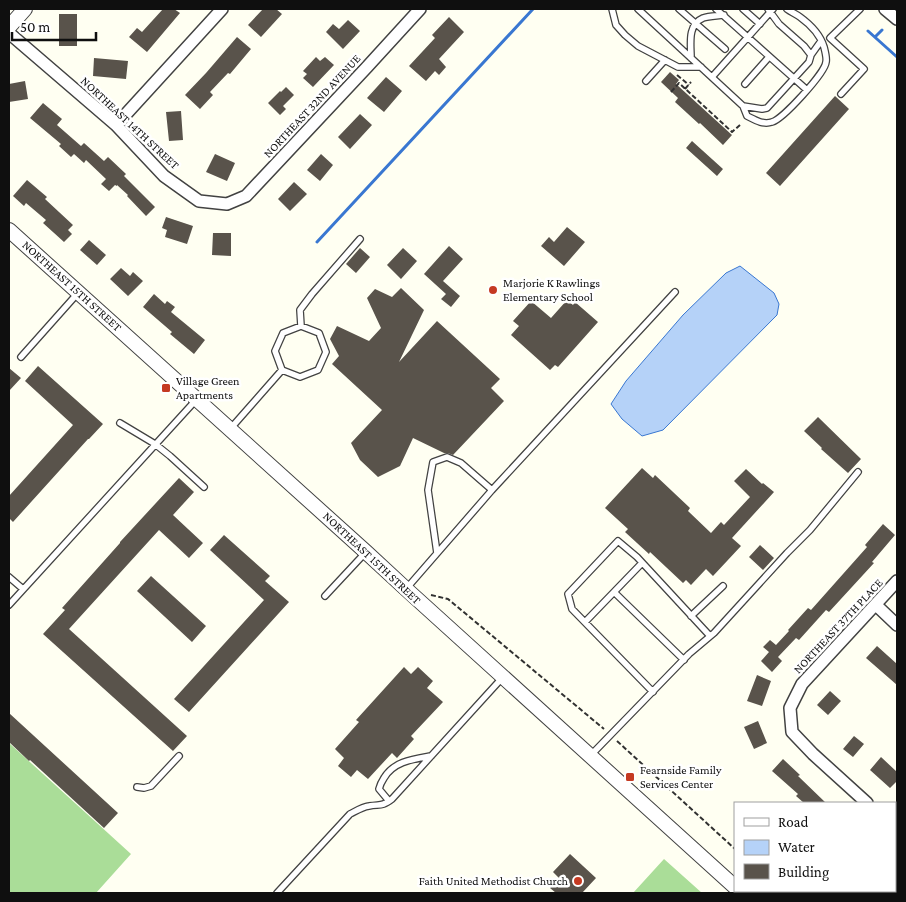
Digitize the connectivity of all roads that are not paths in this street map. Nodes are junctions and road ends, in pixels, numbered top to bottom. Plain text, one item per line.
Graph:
1 (25, 9) edge
2 (222, 9) edge
3 (420, 9) edge
4 (612, 9) edge
5 (638, 9) edge
6 (679, 9) edge
7 (716, 9) edge
8 (742, 9) edge
9 (787, 9) edge
10 (860, 9) edge
11 (885, 9) edge
12 (771, 10) edge
13 (724, 15) junction
14 (897, 19) edge
15 (695, 23) junction
16 (760, 24) junction
17 (9, 26) edge
18 (9, 33) edge
19 (748, 37) junction
20 (830, 38) junction
21 (822, 44) junction
22 (725, 49) dead end
23 (812, 55) junction
24 (769, 57) junction
25 (691, 58) junction
26 (665, 60) junction
27 (701, 67) junction
28 (712, 77) junction
29 (794, 79) junction
30 (646, 81) dead end
31 (744, 84) dead end
32 (806, 90) junction
33 (841, 94) dead end
34 (743, 106) junction
35 (116, 125) junction
36 (214, 203) joint
37 (9, 230) edge
38 (360, 239) dead end
39 (674, 292) dead end
40 (78, 293) junction
41 (301, 326) junction
42 (21, 357) dead end
43 (282, 370) junction
44 (197, 399) junction
45 (120, 423) dead end
46 (230, 429) junction
47 (155, 444) junction
48 (858, 472) dead end
49 (204, 487) dead end
50 (492, 490) junction
51 (366, 552) junction
52 (437, 553) junction
53 (642, 563) junction
54 (9, 576) edge
55 (897, 581) edge
56 (723, 586) dead end
57 (23, 589) junction
58 (406, 589) junction
59 (614, 592) junction
60 (325, 596) dead end
61 (9, 605) edge
62 (876, 605) junction
63 (691, 616) junction
64 (585, 622) junction
65 (897, 625) edge
66 (710, 636) junction
67 (684, 660) junction
68 (503, 677) junction
69 (653, 692) junction
70 (179, 756) dead end
71 (431, 756) junction
72 (590, 756) junction
73 (138, 787) dead end
74 (389, 801) junction
75 (866, 802) edge
76 (734, 886) edge
77 (277, 893) edge

1 - 17 street
2 - 35 street
3 - 36 street, NORTHEAST 32ND AVENUE
4 - 26 lane
5 - 25 lane
6 - 15 lane
7 - 13 lane
8 - 16 lane
9 - 21 lane
10 - 20 lane
11 - 14 street
12 - 16 lane
12 - 23 lane
13 - 15 lane
13 - 19 lane
15 - 22 lane
15 - 25 lane
16 - 19 lane
18 - 35 street, NORTHEAST 14TH STREET
19 - 24 lane
19 - 28 lane
20 - 21 lane
20 - 33 lane
21 - 23 lane
21 - 32 lane
23 - 29 lane
24 - 29 lane
24 - 31 lane
25 - 27 lane
26 - 27 lane
26 - 30 lane
27 - 28 lane
28 - 34 lane
29 - 32 lane
29 - 34 lane
32 - 34 lane
35 - 36 street, NORTHEAST 14TH STREET
37 - 40 street, NORTHEAST 15TH STREET
38 - 41 lane
39 - 50 lane
40 - 42 lane
40 - 44 street, NORTHEAST 15TH STREET
41 - 43 lane
41 - 43 lane
43 - 46 lane
44 - 46 street, NORTHEAST 15TH STREET
44 - 47 lane
45 - 47 lane
46 - 51 street, NORTHEAST 15TH STREET
47 - 49 lane
47 - 57 lane
48 - 66 lane
50 - 52 lane
50 - 52 lane
51 - 58 street, NORTHEAST 15TH STREET
51 - 60 lane
52 - 58 lane
53 - 59 lane
53 - 63 lane
53 - 64 lane
54 - 57 lane
55 - 62 street, NORTHEAST 37TH PLACE
56 - 63 lane
57 - 61 lane
58 - 68 street, NORTHEAST 15TH STREET
59 - 64 lane
59 - 67 lane
62 - 65 street
62 - 75 street, NORTHEAST 37TH PLACE
63 - 66 lane
64 - 69 lane
66 - 67 lane
67 - 69 lane
68 - 71 lane
68 - 72 street, NORTHEAST 15TH STREET
69 - 72 lane
70 - 73 lane
71 - 74 lane
71 - 74 lane
72 - 76 street, NORTHEAST 15TH STREET
74 - 77 lane

